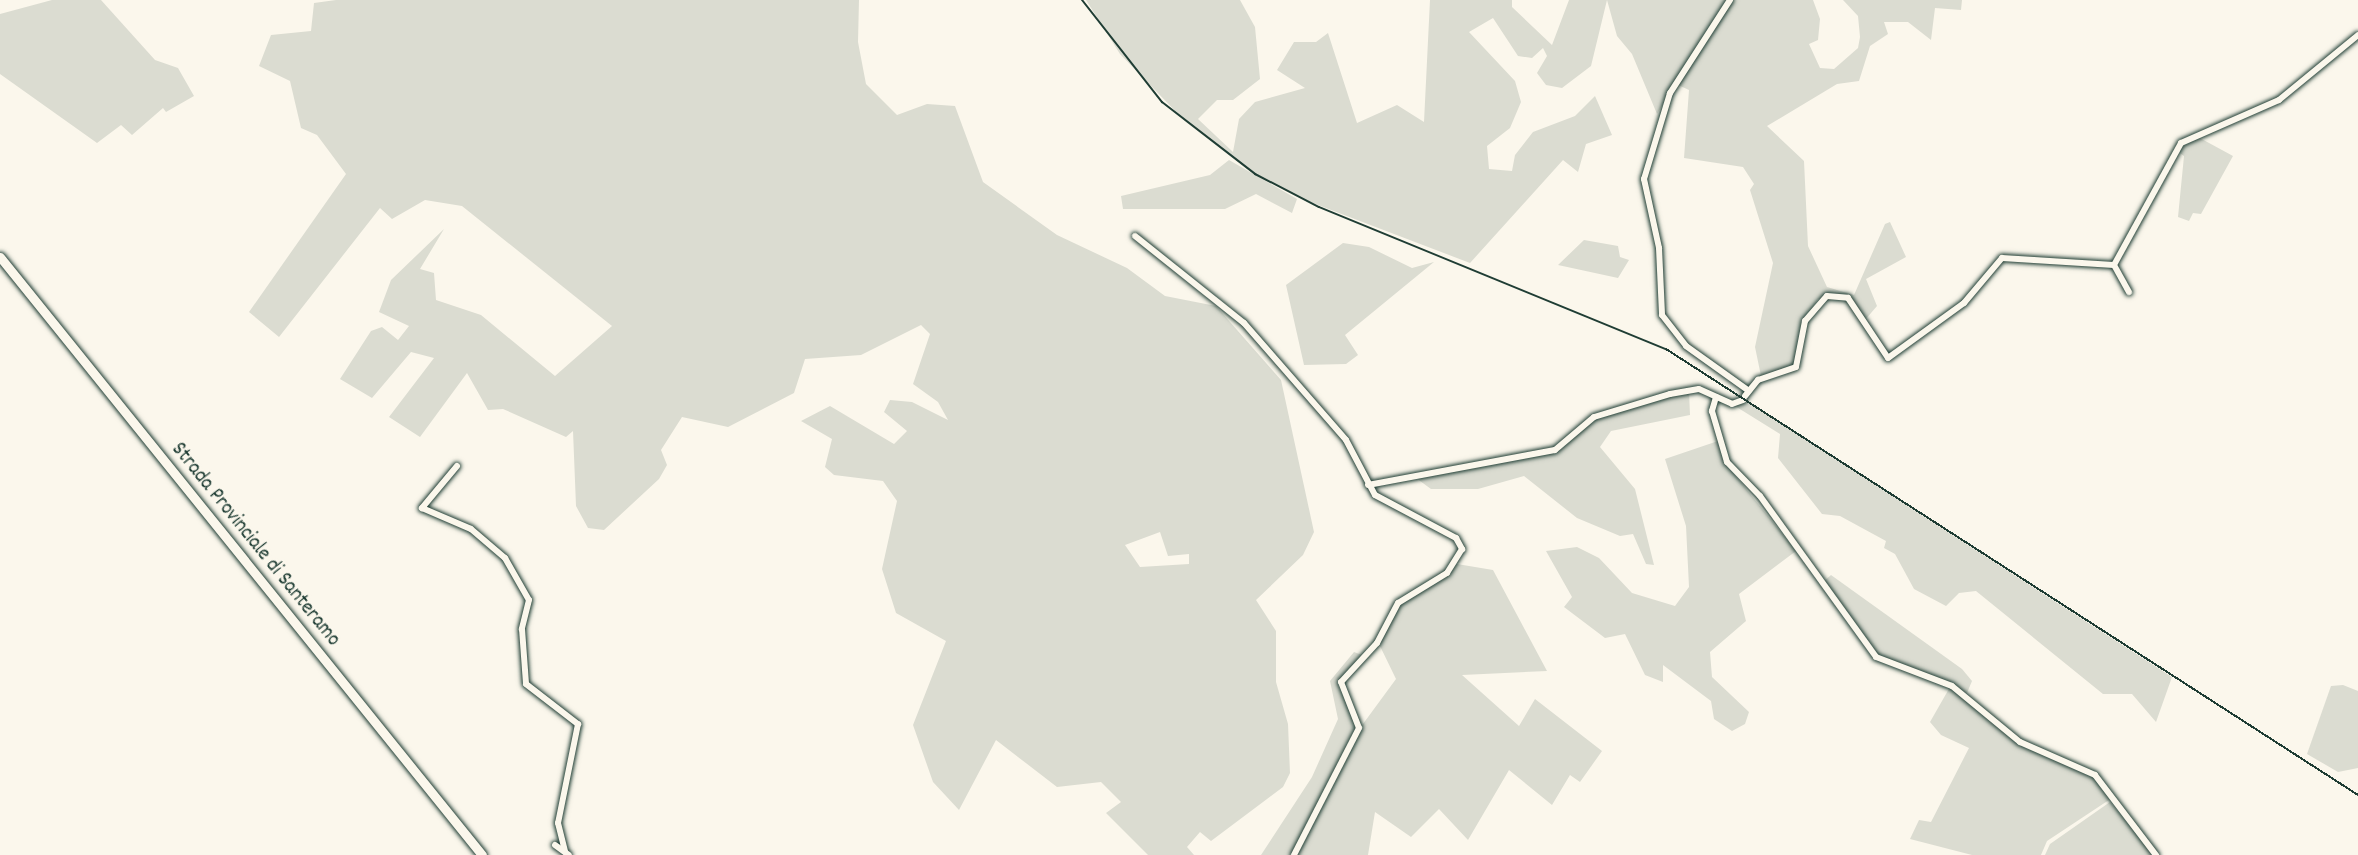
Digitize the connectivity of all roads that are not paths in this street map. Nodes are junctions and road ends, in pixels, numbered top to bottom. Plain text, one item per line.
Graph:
1 (1730, 0) edge
2 (2358, 34) edge
3 (1135, 236) dead end
4 (0, 257) edge
5 (2114, 265) junction
6 (2129, 292) dead end
7 (1746, 396) junction
8 (1716, 397) junction
9 (457, 466) dead end
10 (1368, 485) junction
11 (555, 845) dead end
12 (567, 854) edge
13 (482, 855) edge
14 (1294, 855) edge
15 (2156, 855) edge

1 - 7 street
2 - 5 street
3 - 10 street
4 - 13 main road, Strada Provinciale di Santeramo
5 - 6 street
5 - 7 street
7 - 8 street
8 - 10 street
8 - 15 street
9 - 12 street
10 - 14 street
11 - 12 street

